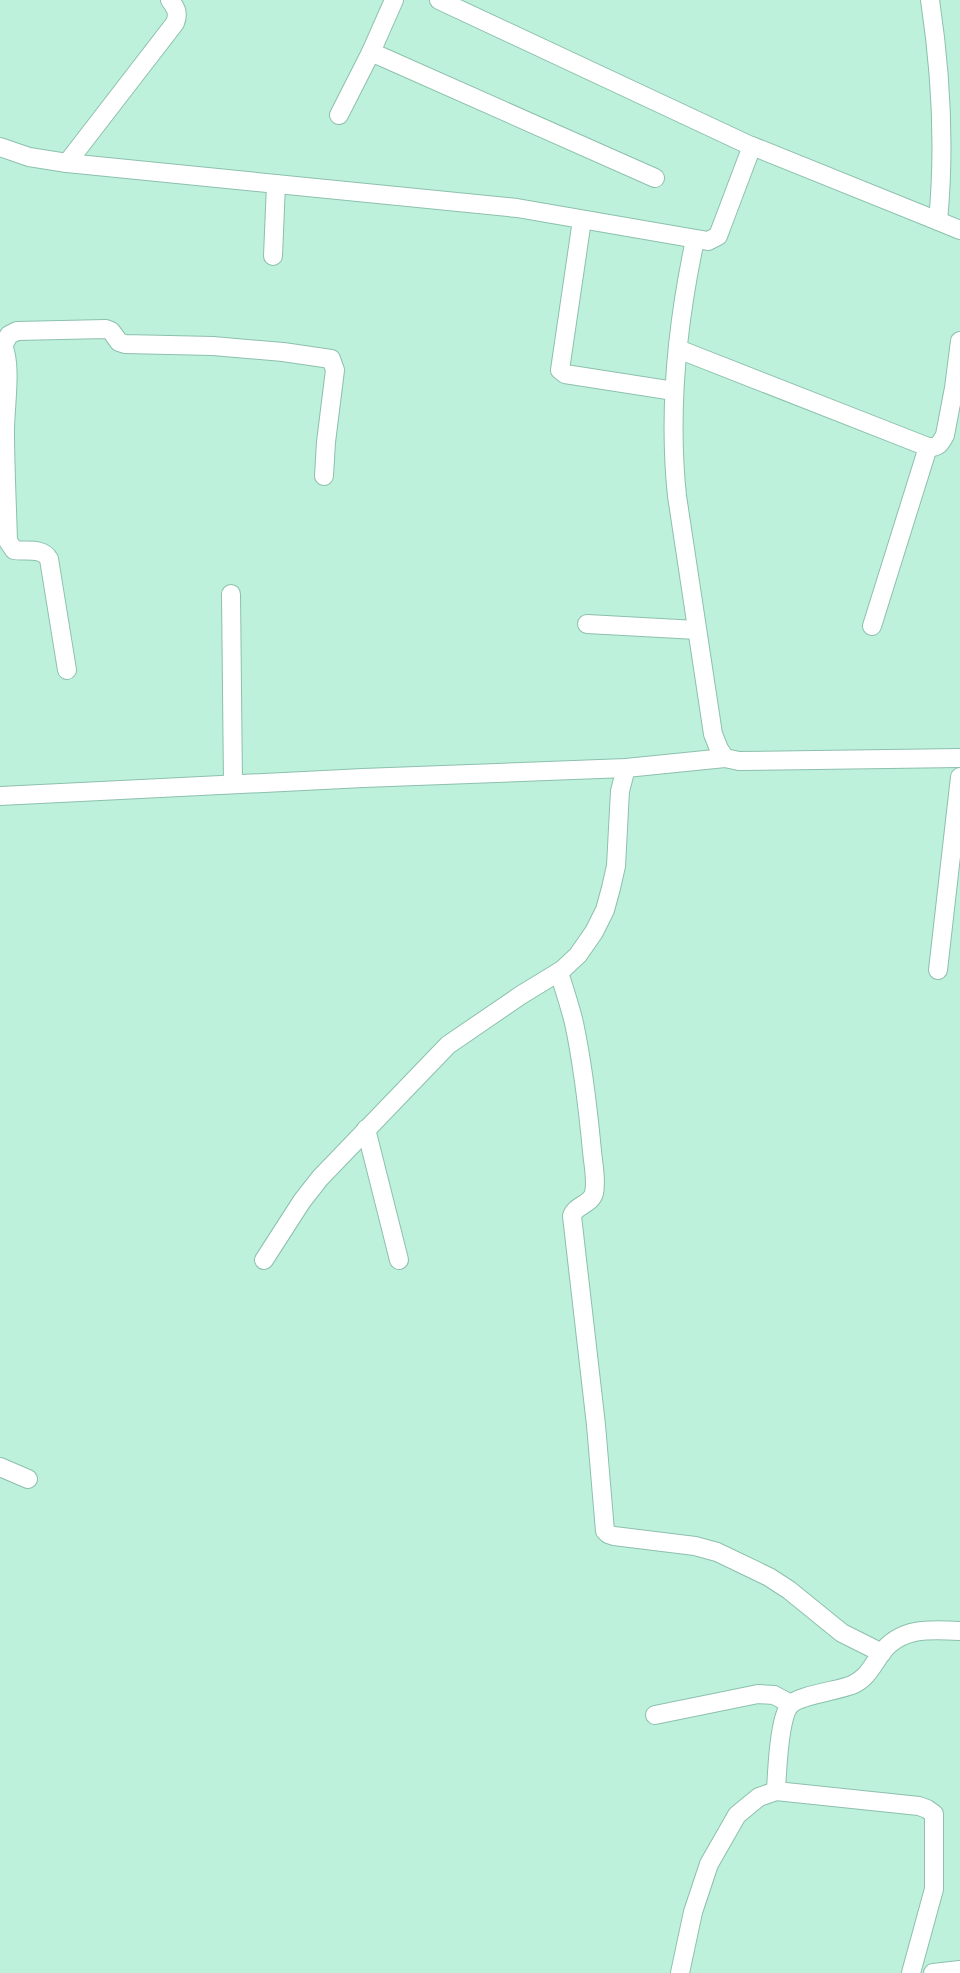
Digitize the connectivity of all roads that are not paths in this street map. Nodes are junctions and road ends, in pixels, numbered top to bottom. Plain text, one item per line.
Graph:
1 (170, 0) edge
2 (394, 0) edge
3 (439, 0) edge
4 (930, 0) edge
5 (371, 52) junction
6 (339, 115) dead end
7 (752, 146) junction
8 (0, 147) edge
9 (67, 162) junction
10 (655, 178) dead end
11 (276, 184) junction
12 (582, 220) junction
13 (938, 221) junction
14 (960, 230) edge
15 (695, 240) junction
16 (273, 256) dead end
17 (960, 341) edge
18 (1, 346) edge
19 (678, 348) junction
20 (674, 391) junction
21 (928, 447) junction
22 (324, 476) dead end
23 (231, 594) dead end
24 (587, 624) dead end
25 (872, 626) dead end
26 (697, 630) junction
27 (67, 670) dead end
28 (725, 758) junction
29 (960, 758) edge
30 (626, 768) junction
31 (960, 777) edge
32 (233, 784) junction
33 (0, 796) edge
34 (938, 970) dead end
35 (560, 972) junction
36 (366, 1129) junction
37 (264, 1260) dead end
38 (398, 1260) dead end
39 (0, 1467) edge
40 (28, 1479) dead end
41 (960, 1631) edge
42 (878, 1658) junction
43 (791, 1704) junction
44 (655, 1715) dead end
45 (776, 1791) junction
46 (960, 1970) edge
47 (680, 1973) edge
48 (911, 1973) edge
49 (933, 1973) edge

1 - 9 street
2 - 5 street
3 - 7 street
4 - 13 street
5 - 6 street
5 - 10 street
7 - 13 street
7 - 15 street
8 - 9 street
9 - 11 street
11 - 12 street
11 - 16 street
12 - 15 street
12 - 20 street
13 - 14 street
15 - 19 street
17 - 21 street
18 - 22 street
18 - 27 street
19 - 20 street
19 - 21 street
20 - 26 street
21 - 25 street
23 - 32 street
24 - 26 street
26 - 28 street
28 - 29 street
28 - 30 street
30 - 32 street
30 - 35 street
31 - 34 street
32 - 33 street
35 - 36 street
35 - 42 street
36 - 37 street
36 - 38 street
39 - 40 street
41 - 42 street
42 - 43 street
43 - 44 street
43 - 45 street
45 - 47 street
45 - 48 street
46 - 49 street

